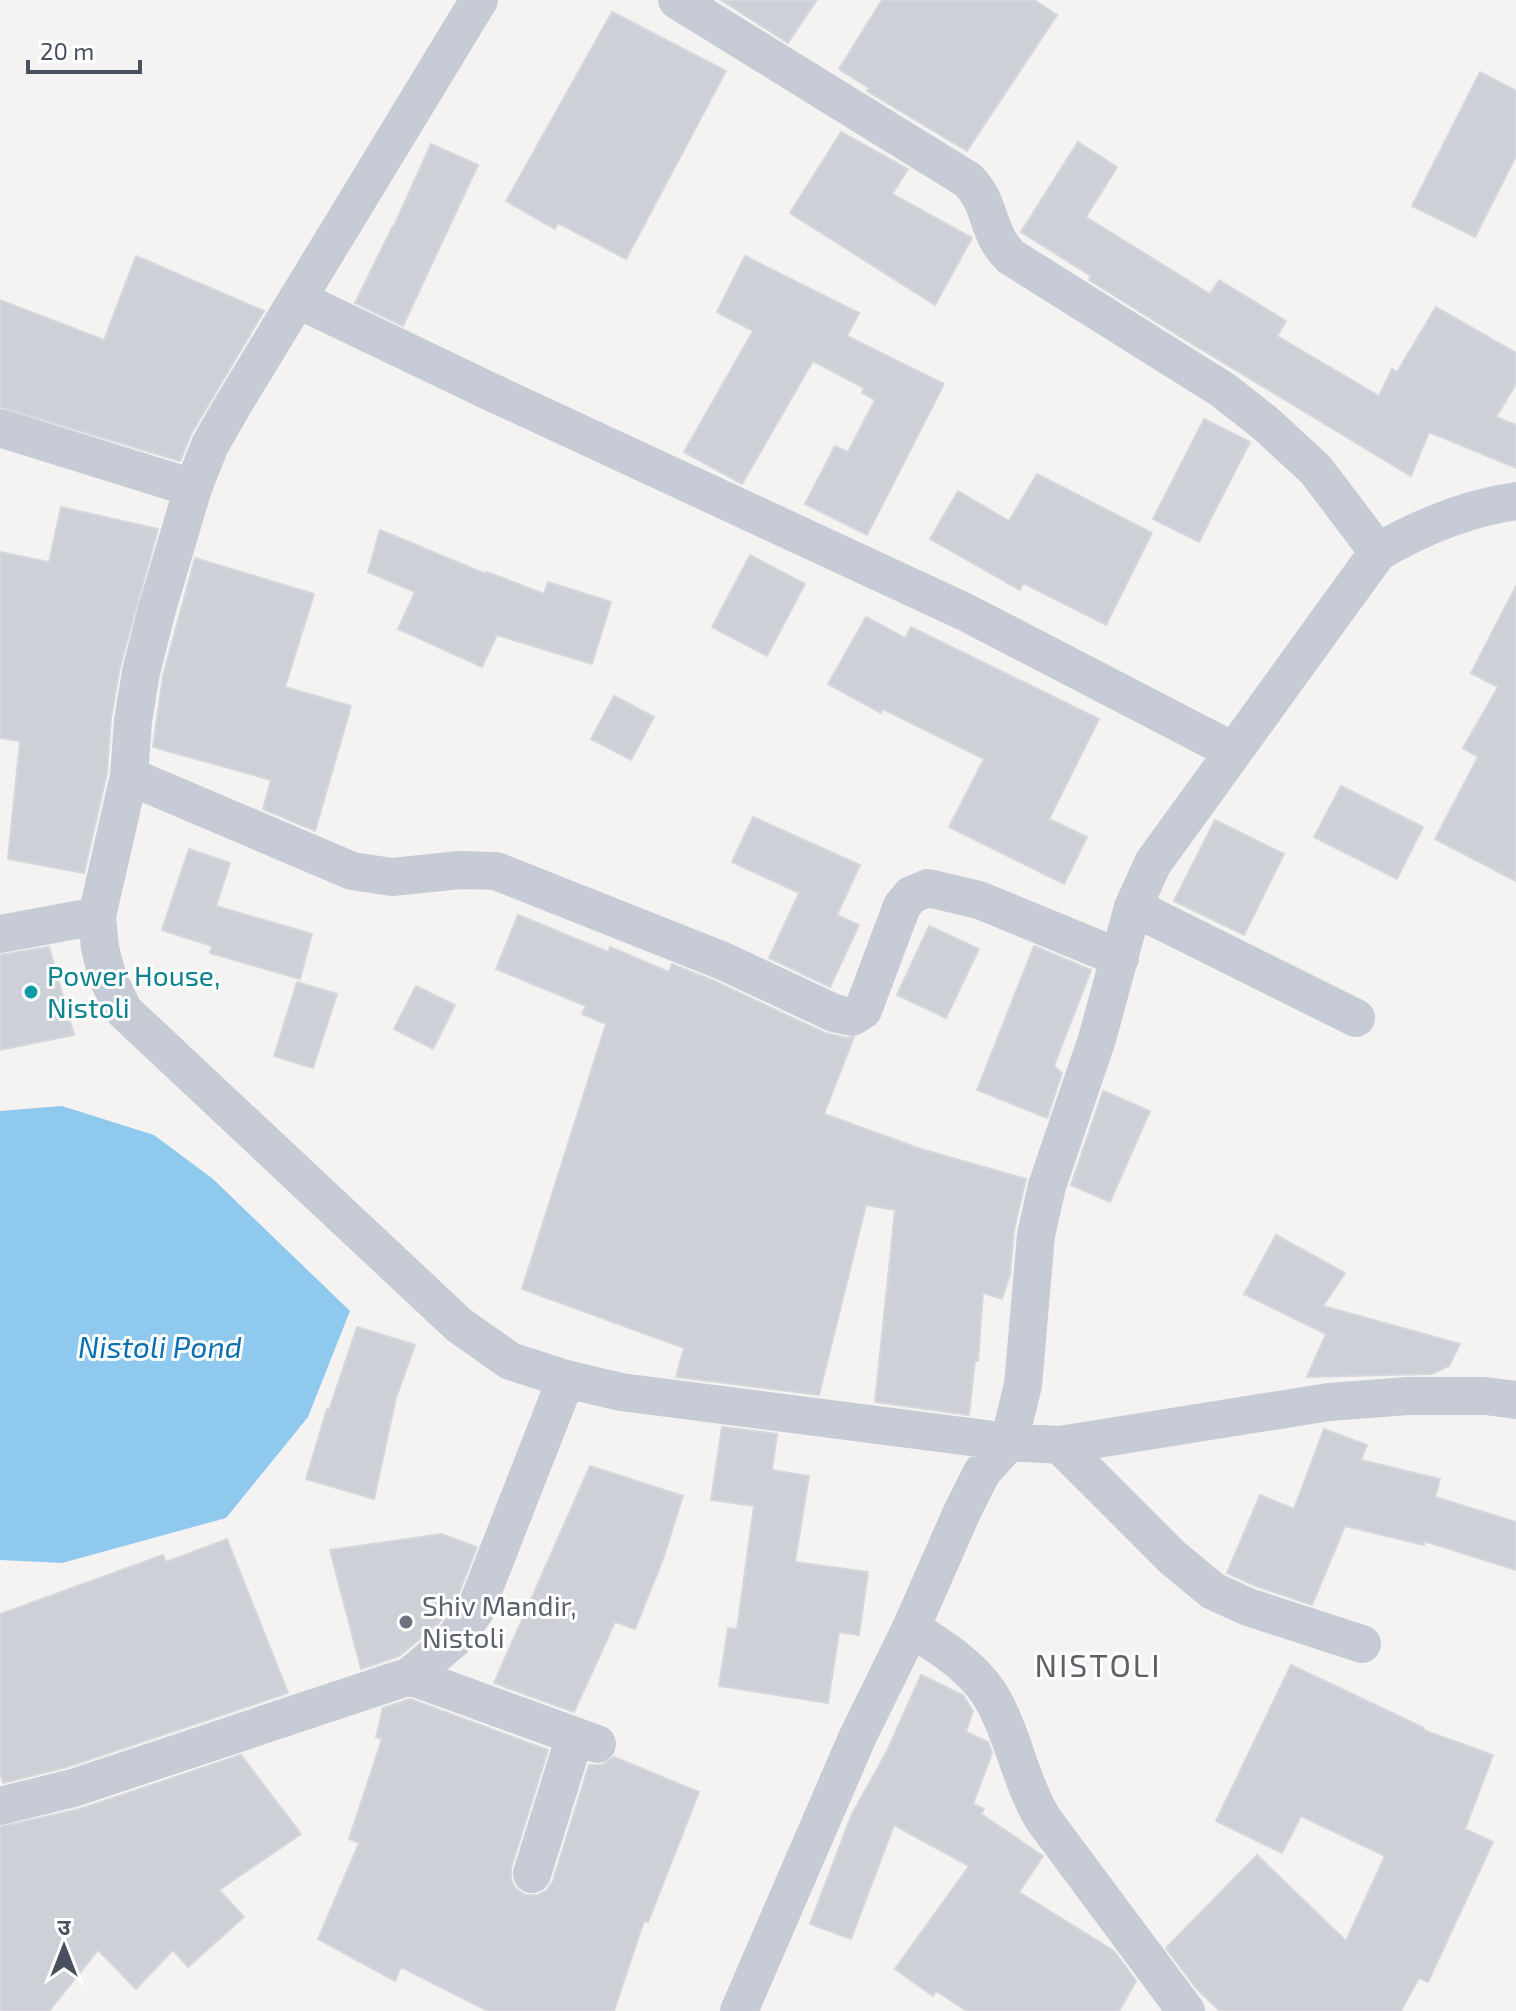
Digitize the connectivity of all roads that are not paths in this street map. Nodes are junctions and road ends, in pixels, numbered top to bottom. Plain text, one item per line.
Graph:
1 (479, 0) edge
2 (677, 0) edge
3 (297, 299) junction
4 (0, 428) edge
5 (193, 488) junction
6 (1516, 501) edge
7 (1378, 552) junction
8 (1233, 751) junction
9 (129, 776) junction
10 (1133, 907) junction
11 (97, 916) junction
12 (0, 934) edge
13 (1120, 958) junction
14 (1356, 1018) dead end
15 (566, 1379) junction
16 (1516, 1400) edge
17 (1009, 1442) junction
18 (1060, 1445) junction
19 (911, 1628) junction
20 (1362, 1644) dead end
21 (410, 1676) junction
22 (0, 1806) edge
23 (532, 1874) dead end
24 (739, 2011) edge
25 (1186, 2011) edge

1 - 3 street
2 - 7 street
3 - 5 street
3 - 8 street
4 - 5 street
5 - 9 street
6 - 7 street
7 - 8 street
8 - 10 street
9 - 11 street
9 - 13 street
10 - 13 street
10 - 14 street
11 - 12 street
11 - 15 street
13 - 17 street
15 - 17 street
15 - 21 street
16 - 18 street
17 - 18 street
17 - 19 street
18 - 20 street
19 - 24 street
19 - 25 street
21 - 22 street
21 - 23 street

